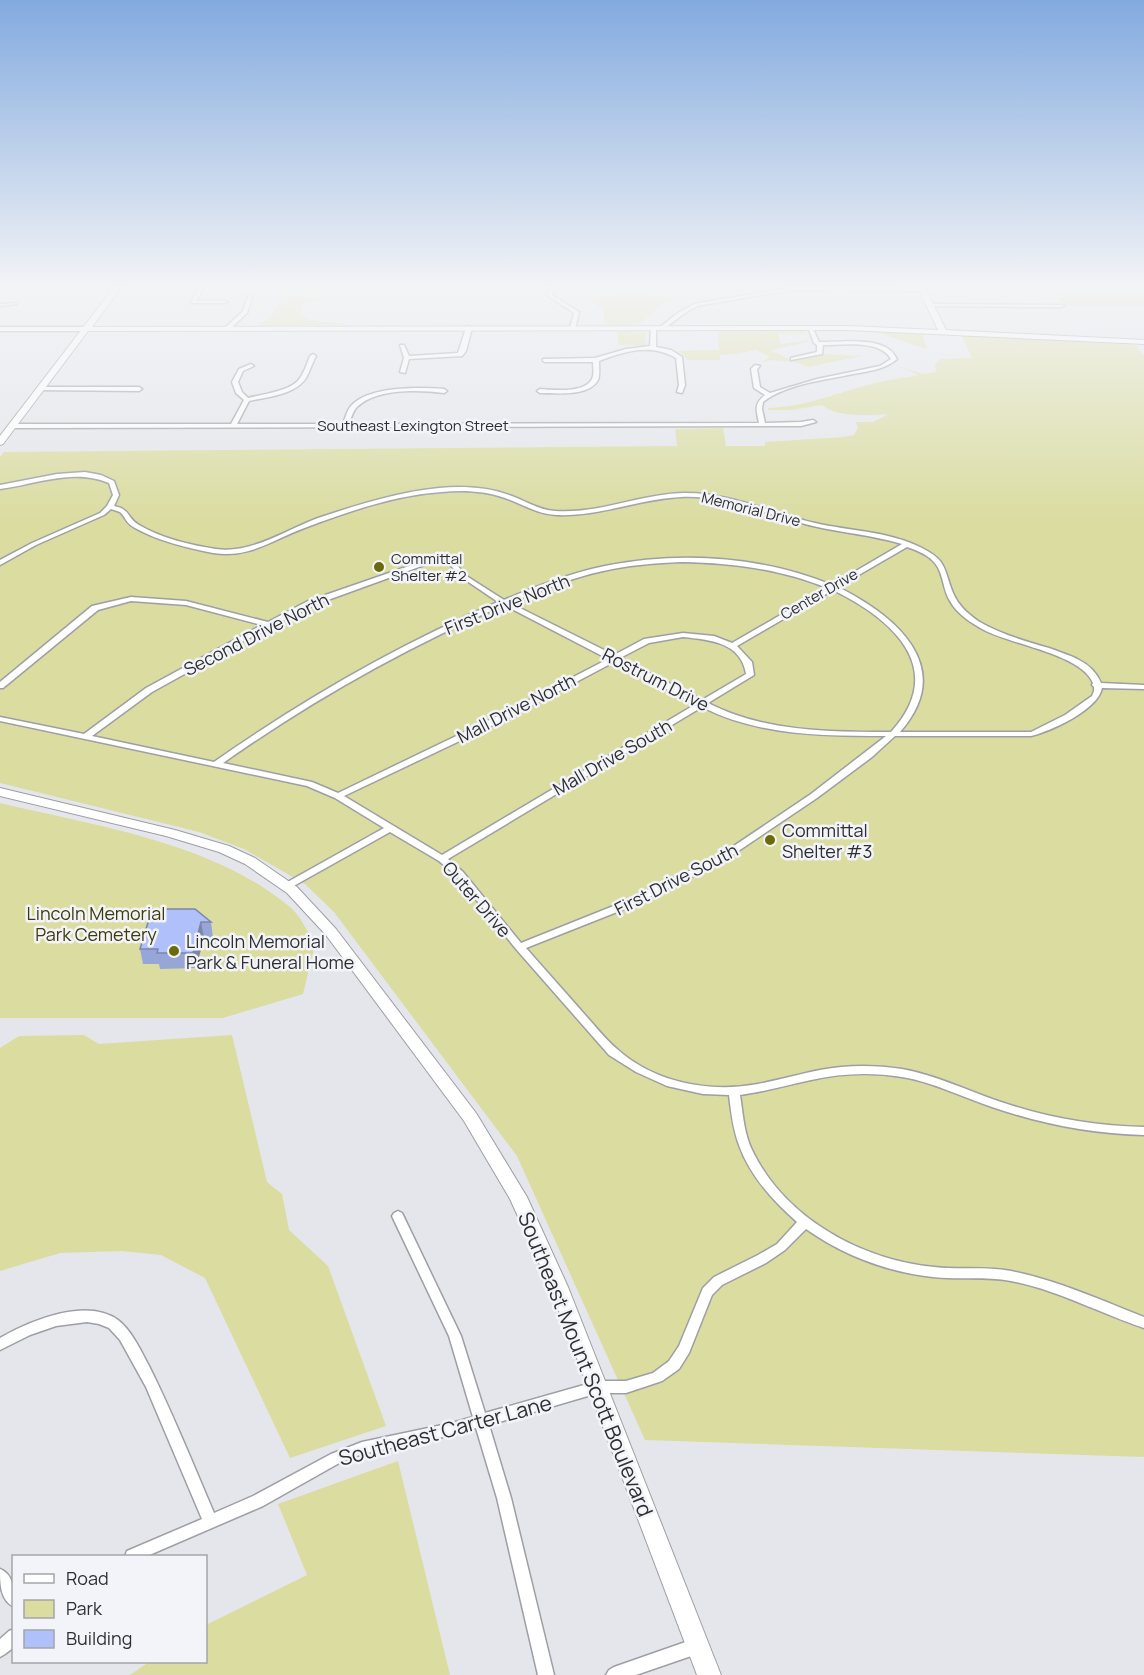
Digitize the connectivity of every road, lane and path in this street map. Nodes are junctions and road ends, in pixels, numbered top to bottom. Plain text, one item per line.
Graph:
1 (59, 364) edge
2 (309, 364) edge
3 (405, 364) edge
4 (596, 364) edge
5 (680, 364) edge
6 (886, 364) edge
7 (251, 366) dead end
8 (757, 366) dead end
9 (403, 372) dead end
10 (40, 389) junction
11 (140, 389) dead end
12 (444, 391) dead end
13 (540, 391) dead end
14 (680, 392) dead end
15 (768, 394) junction
16 (247, 400) junction
17 (813, 422) dead end
18 (762, 424) junction
19 (12, 426) junction
20 (232, 426) junction
21 (345, 426) junction
22 (0, 442) edge
23 (0, 487) edge
24 (110, 507) junction
25 (907, 544) junction
26 (441, 557) joint
27 (0, 563) edge
28 (830, 587) junction
29 (507, 602) junction
30 (268, 624) junction
31 (732, 646) junction
32 (615, 658) junction
33 (1096, 685) junction
34 (0, 686) edge
35 (1144, 687) edge
36 (704, 704) junction
37 (0, 719) edge
38 (894, 734) junction
39 (85, 737) junction
40 (215, 765) junction
41 (0, 792) edge
42 (338, 796) junction
43 (390, 828) junction
44 (442, 859) junction
45 (287, 886) junction
46 (519, 948) junction
47 (734, 1092) junction
48 (1144, 1131) edge
49 (398, 1216) dead end
50 (805, 1222) junction
51 (1144, 1323) edge
52 (0, 1344) edge
53 (598, 1387) junction
54 (481, 1420) junction
55 (210, 1521) junction
56 (136, 1555) edge
57 (0, 1576) edge
58 (12, 1597) edge
59 (12, 1638) edge
60 (697, 1646) junction
61 (0, 1649) edge
62 (546, 1675) edge
63 (614, 1675) edge
64 (709, 1675) edge

1 - 10 street
2 - 16 street
3 - 9 street
4 - 13 street
5 - 14 street
6 - 15 street
7 - 16 street
8 - 15 street
10 - 11 street
10 - 19 street
12 - 21 street
15 - 18 street
16 - 20 street
17 - 18 street, Southeast Lexington Street
18 - 21 street, Southeast Lexington Street
19 - 20 street, Southeast Lexington Street
19 - 22 street
20 - 21 street, Southeast Lexington Street
23 - 24 street
24 - 25 street, Memorial Drive
24 - 27 street
25 - 28 street, Center Drive
25 - 33 street, Memorial Drive
26 - 29 street, Rostrum Drive
26 - 30 street, Second Drive North
28 - 29 street, First Drive North
28 - 31 street, Center Drive
28 - 38 street, First Drive South
29 - 32 street, Rostrum Drive
29 - 40 street, First Drive North
30 - 34 street
30 - 39 street, Second Drive North
31 - 32 street, Mall Drive North
31 - 36 street, Mall Drive South
32 - 36 street, Rostrum Drive
32 - 42 street, Mall Drive North
33 - 35 street
33 - 38 street
36 - 38 street, Rostrum Drive
36 - 44 street, Mall Drive South
37 - 39 street, Outer Drive
38 - 46 street, First Drive South
39 - 40 street, Outer Drive
40 - 42 street, Outer Drive
41 - 45 street, Southeast Mount Scott Boulevard
42 - 43 street, Outer Drive
43 - 44 street, Outer Drive
43 - 45 street
44 - 46 street, Outer Drive
45 - 53 street, Southeast Mount Scott Boulevard
46 - 47 street, Outer Drive
47 - 48 street, Outer Drive
47 - 50 street
49 - 54 street
50 - 51 street
50 - 53 street, Southeast Carter Lane
52 - 55 street
53 - 54 street, Southeast Carter Lane
53 - 60 street, Southeast Mount Scott Boulevard
54 - 55 street, Southeast Carter Lane
54 - 62 street
55 - 56 street, Southeast Carter Lane
57 - 58 street
59 - 61 street
60 - 63 street
60 - 64 street, Southeast Mount Scott Boulevard

